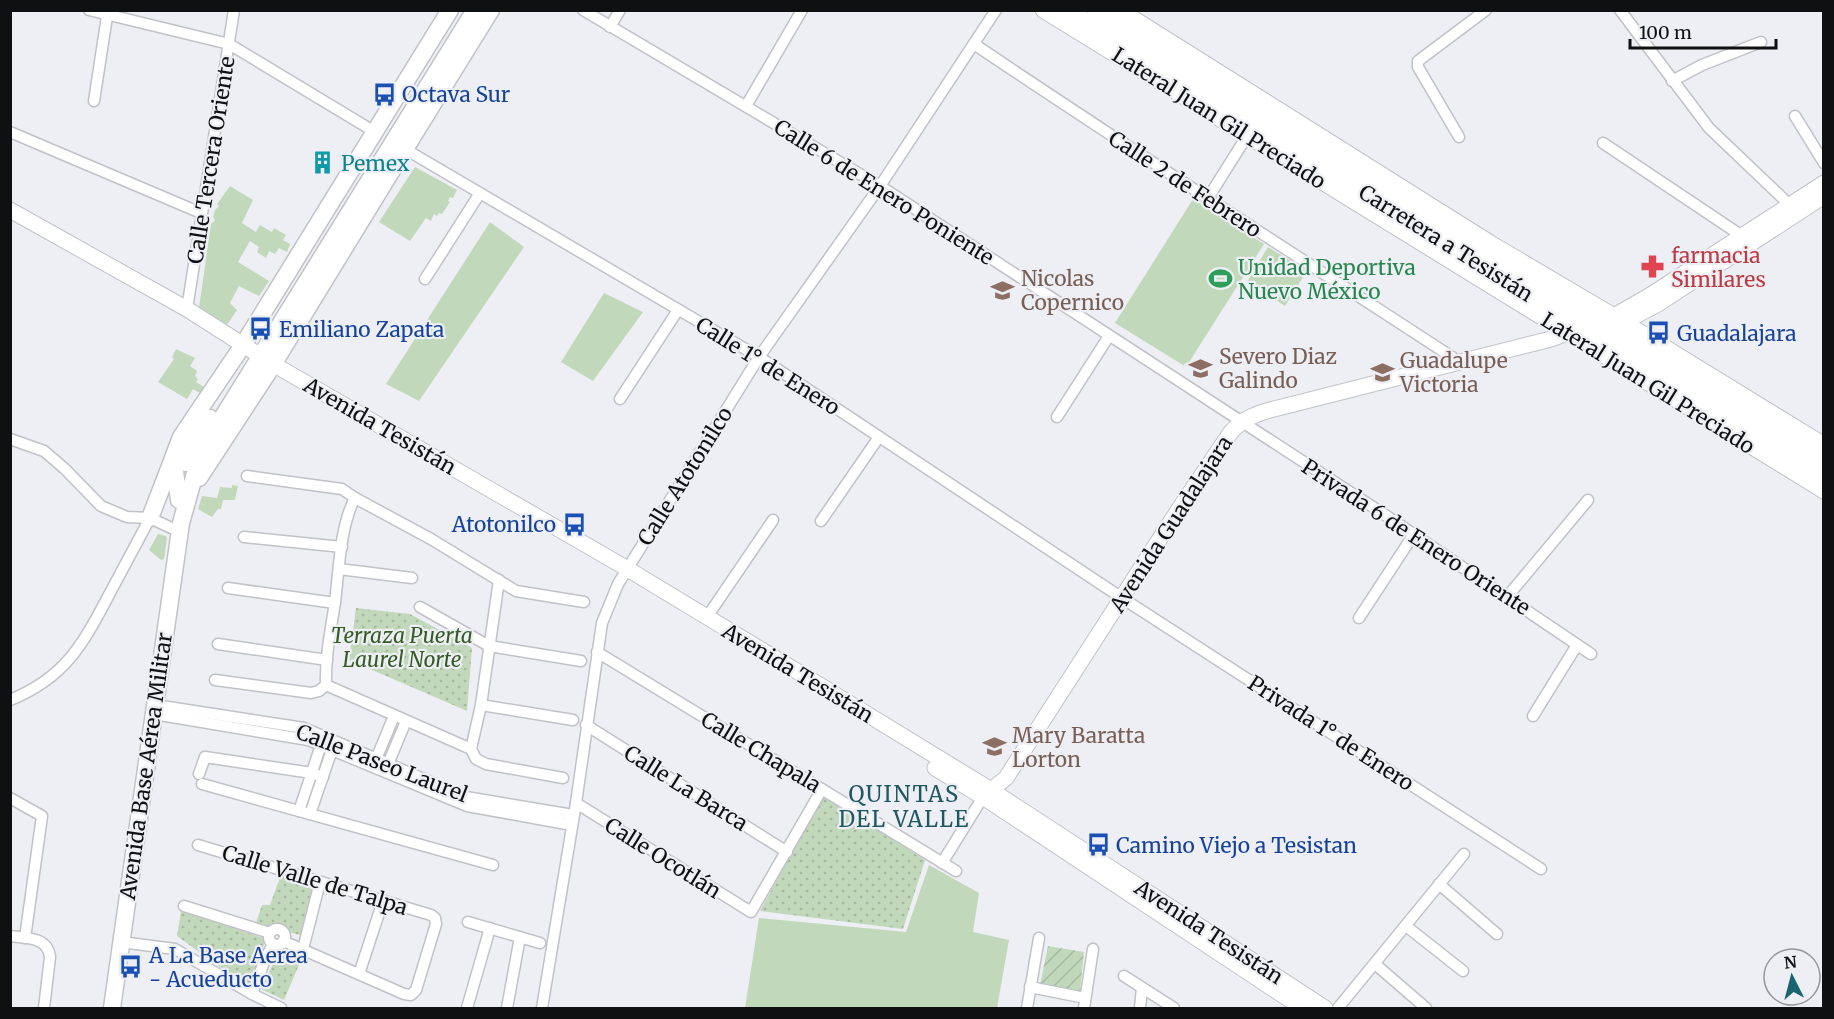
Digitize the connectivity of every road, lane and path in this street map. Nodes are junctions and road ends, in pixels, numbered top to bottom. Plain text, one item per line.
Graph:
1 (89, 10) edge
2 (234, 10) edge
3 (450, 10) edge
4 (463, 10) edge
5 (475, 10) edge
6 (491, 10) edge
7 (583, 10) edge
8 (620, 10) edge
9 (802, 10) edge
10 (996, 10) edge
11 (1043, 10) edge
12 (1068, 10) edge
13 (1095, 10) edge
14 (1120, 10) edge
15 (1486, 10) edge
16 (1620, 10) edge
17 (108, 12) edge
18 (610, 27) junction
19 (1094, 34) junction
20 (1761, 42) dead end
21 (974, 44) junction
22 (229, 45) junction
23 (1672, 81) junction
24 (94, 101) dead end
25 (746, 106) junction
26 (1795, 116) dead end
27 (10, 132) edge
28 (375, 132) junction
29 (1247, 136) junction
30 (1459, 136) dead end
31 (1603, 143) dead end
32 (405, 148) junction
33 (1824, 163) edge
34 (1824, 183) edge
35 (880, 186) junction
36 (480, 193) junction
37 (1824, 196) edge
38 (1208, 198) junction
39 (1793, 209) junction
40 (10, 210) edge
41 (201, 213) junction
42 (1746, 238) junction
43 (425, 279) dead end
44 (187, 309) junction
45 (678, 310) junction
46 (1595, 328) junction
47 (1109, 336) junction
48 (253, 355) junction
49 (759, 357) junction
50 (1458, 361) junction
51 (620, 399) dead end
52 (1058, 417) dead end
53 (1240, 422) junction
54 (879, 437) junction
55 (10, 439) edge
56 (1824, 445) edge
57 (173, 458) junction
58 (1824, 459) edge
59 (247, 476) dead end
60 (1824, 477) edge
61 (1824, 491) edge
62 (185, 494) junction
63 (355, 498) junction
64 (1588, 500) dead end
65 (150, 518) junction
66 (773, 520) dead end
67 (821, 521) dead end
68 (181, 528) junction
69 (1414, 534) junction
70 (244, 537) dead end
71 (342, 547) junction
72 (339, 569) junction
73 (624, 572) junction
74 (412, 578) dead end
75 (499, 580) junction
76 (228, 588) dead end
77 (1508, 597) junction
78 (1122, 598) junction
79 (335, 603) junction
80 (584, 603) dead end
81 (420, 607) dead end
82 (707, 617) junction
83 (1359, 618) dead end
84 (218, 644) dead end
85 (1577, 645) junction
86 (489, 646) junction
87 (597, 652) junction
88 (1591, 654) dead end
89 (327, 660) junction
90 (581, 661) dead end
91 (215, 680) dead end
92 (326, 685) junction
93 (10, 700) edge
94 (481, 705) junction
95 (155, 709) junction
96 (394, 716) junction
97 (1533, 716) dead end
98 (573, 720) dead end
99 (406, 721) junction
100 (586, 725) junction
101 (323, 740) junction
102 (334, 745) junction
103 (471, 749) junction
104 (375, 763) junction
105 (387, 768) junction
106 (312, 773) junction
107 (323, 777) junction
108 (563, 778) dead end
109 (822, 789) junction
110 (987, 794) junction
111 (10, 798) edge
112 (576, 803) junction
113 (299, 811) junction
114 (310, 814) junction
115 (573, 820) junction
116 (198, 845) dead end
117 (787, 852) junction
118 (1464, 854) dead end
119 (942, 863) junction
120 (493, 865) dead end
121 (1541, 869) dead end
122 (956, 871) dead end
123 (321, 882) junction
124 (1439, 884) junction
125 (383, 901) junction
126 (184, 906) dead end
127 (468, 922) dead end
128 (1406, 926) junction
129 (490, 928) junction
130 (1497, 934) dead end
131 (10, 936) edge
132 (520, 937) junction
133 (25, 938) junction
134 (1039, 938) dead end
135 (276, 939) junction
136 (121, 942) junction
137 (540, 943) dead end
138 (303, 949) junction
139 (1093, 949) dead end
140 (1374, 964) junction
141 (1463, 971) dead end
142 (359, 974) junction
143 (1124, 976) dead end
144 (1030, 987) junction
145 (1142, 988) junction
146 (252, 994) junction
147 (1084, 1003) edge
148 (44, 1008) edge
149 (112, 1008) edge
150 (281, 1008) edge
151 (467, 1008) edge
152 (507, 1008) edge
153 (542, 1008) edge
154 (1027, 1008) edge
155 (1140, 1008) edge
156 (1174, 1008) edge
157 (1302, 1008) edge
158 (1325, 1008) edge
159 (1338, 1008) edge
160 (1426, 1008) edge

1 - 17 street
2 - 22 street, Calle Tercera Oriente
3 - 28 main road, Avenida Base Aérea Militar
4 - 48 main road, Avenida Base Aérea Militar
5 - 48 main road, Avenida Base Aérea Militar
6 - 32 main road, Avenida Base Aérea Militar
7 - 18 street, Calle 6 de Enero Poniente
8 - 18 street
9 - 25 street
10 - 21 street, Calle Atotonilco
11 - 19 street, Lateral Juan Gil Preciado
12 - 19 main road, Carretera a Tesistán
13 - 46 main road, Carretera a Tesistán
14 - 46 street, Lateral Juan Gil Preciado
15 - 30 street
16 - 23 street
17 - 22 street
17 - 24 street
18 - 25 street, Calle 6 de Enero Poniente
19 - 29 street, Lateral Juan Gil Preciado
19 - 46 main road, Carretera a Tesistán
20 - 23 street
21 - 35 street, Calle Atotonilco
21 - 38 street, Calle 2 de Febrero
22 - 28 street
22 - 41 street, Calle Tercera Oriente
23 - 39 street
25 - 35 street, Calle 6 de Enero Poniente
26 - 33 street
27 - 41 street
28 - 48 main road, Avenida Base Aérea Militar
29 - 38 street
29 - 46 street, Lateral Juan Gil Preciado
31 - 42 street
32 - 36 street, Calle 1° de Enero
32 - 48 main road, Avenida Base Aérea Militar
34 - 39 street, Avenida Guadalajara
35 - 47 street, Calle 6 de Enero Poniente
35 - 49 street, Calle Atotonilco
36 - 43 street
36 - 45 street, Calle 1° de Enero
37 - 39 street, Avenida Guadalajara
38 - 50 street, Calle 2 de Febrero
39 - 42 street, Avenida Guadalajara
40 - 44 street, Avenida Tesistán
41 - 44 street, Calle Tercera Oriente
42 - 46 street, Avenida Guadalajara
44 - 48 street, Avenida Tesistán
45 - 49 street, Calle 1° de Enero
45 - 51 street
46 - 50 street, Avenida Guadalajara
46 - 56 street, Lateral Juan Gil Preciado
46 - 58 main road, Carretera a Tesistán
46 - 60 main road, Carretera a Tesistán
46 - 61 street, Lateral Juan Gil Preciado
47 - 52 street
47 - 53 street, Calle 6 de Enero Poniente
48 - 57 main road, Avenida Base Aérea Militar
48 - 62 main road, Avenida Base Aérea Militar
48 - 73 street, Avenida Tesistán
49 - 54 street, Calle 1° de Enero
49 - 73 street, Calle Atotonilco
50 - 53 street, Avenida Guadalajara
53 - 69 street, Privada 6 de Enero Oriente
53 - 78 street, Avenida Guadalajara
54 - 67 street
54 - 78 street, Calle 1° de Enero
55 - 65 street
57 - 62 main road, Avenida Base Aérea Militar
57 - 65 main road
59 - 63 street
62 - 68 main road, Avenida Base Aérea Militar
63 - 71 street
63 - 75 street
64 - 77 street
65 - 68 street
65 - 93 street
66 - 82 street
68 - 95 main road, Avenida Base Aérea Militar
69 - 77 street, Privada 6 de Enero Oriente
69 - 83 street
70 - 71 street
71 - 72 street
72 - 74 street
72 - 79 street
73 - 82 street, Avenida Tesistán
73 - 87 street, Calle Atotonilco
73 - 110 street, Avenida Tesistán
75 - 80 street
75 - 86 street
76 - 79 street
77 - 85 street, Privada 6 de Enero Oriente
78 - 110 street, Avenida Guadalajara
78 - 121 street, Privada 1° de Enero
79 - 89 street
81 - 86 street
82 - 110 street, Avenida Tesistán
84 - 89 street
85 - 88 street, Privada 6 de Enero Oriente
85 - 97 street
86 - 90 street
86 - 94 street
87 - 100 street, Calle Atotonilco
87 - 109 street, Calle Chapala
89 - 92 street
91 - 92 street
92 - 96 street
94 - 98 street
94 - 103 street
95 - 101 street, Calle Paseo Laurel
95 - 136 main road, Avenida Base Aérea Militar
96 - 99 street
96 - 104 street
99 - 103 street
99 - 105 street
100 - 112 street, Calle Atotonilco
100 - 117 street, Calle La Barca
101 - 102 street, Calle Paseo Laurel
101 - 106 street
102 - 104 street, Calle Paseo Laurel
102 - 107 street
103 - 108 street
104 - 105 street, Calle Paseo Laurel
105 - 115 street, Calle Paseo Laurel
106 - 107 street
106 - 113 street
106 - 113 street
107 - 114 street
109 - 117 street
109 - 119 street, Calle Chapala
110 - 119 street, Avenida Guadalajara
110 - 157 street, Avenida Tesistán
110 - 158 street, Avenida Tesistán
111 - 133 street
112 - 115 street, Calle Atotonilco
112 - 117 street, Calle Ocotlán
113 - 114 street
114 - 120 street
115 - 153 street, Calle Atotonilco
116 - 123 street, Calle Valle de Talpa
118 - 124 street
119 - 122 street, Calle Chapala
123 - 125 street, Calle Valle de Talpa
123 - 138 street
124 - 128 street
124 - 130 street
125 - 142 street
125 - 142 street, Calle Valle de Talpa
126 - 135 street
127 - 129 street
128 - 140 street
128 - 141 street
129 - 132 street
129 - 151 street
131 - 133 street
132 - 137 street
132 - 152 street
133 - 148 street
134 - 144 street
135 - 138 street
135 - 146 street
136 - 146 street
136 - 149 main road, Avenida Base Aérea Militar
138 - 142 street
139 - 147 street
140 - 159 street
140 - 160 street
143 - 145 street
144 - 147 street
144 - 154 street
145 - 155 street
145 - 156 street
146 - 150 street

